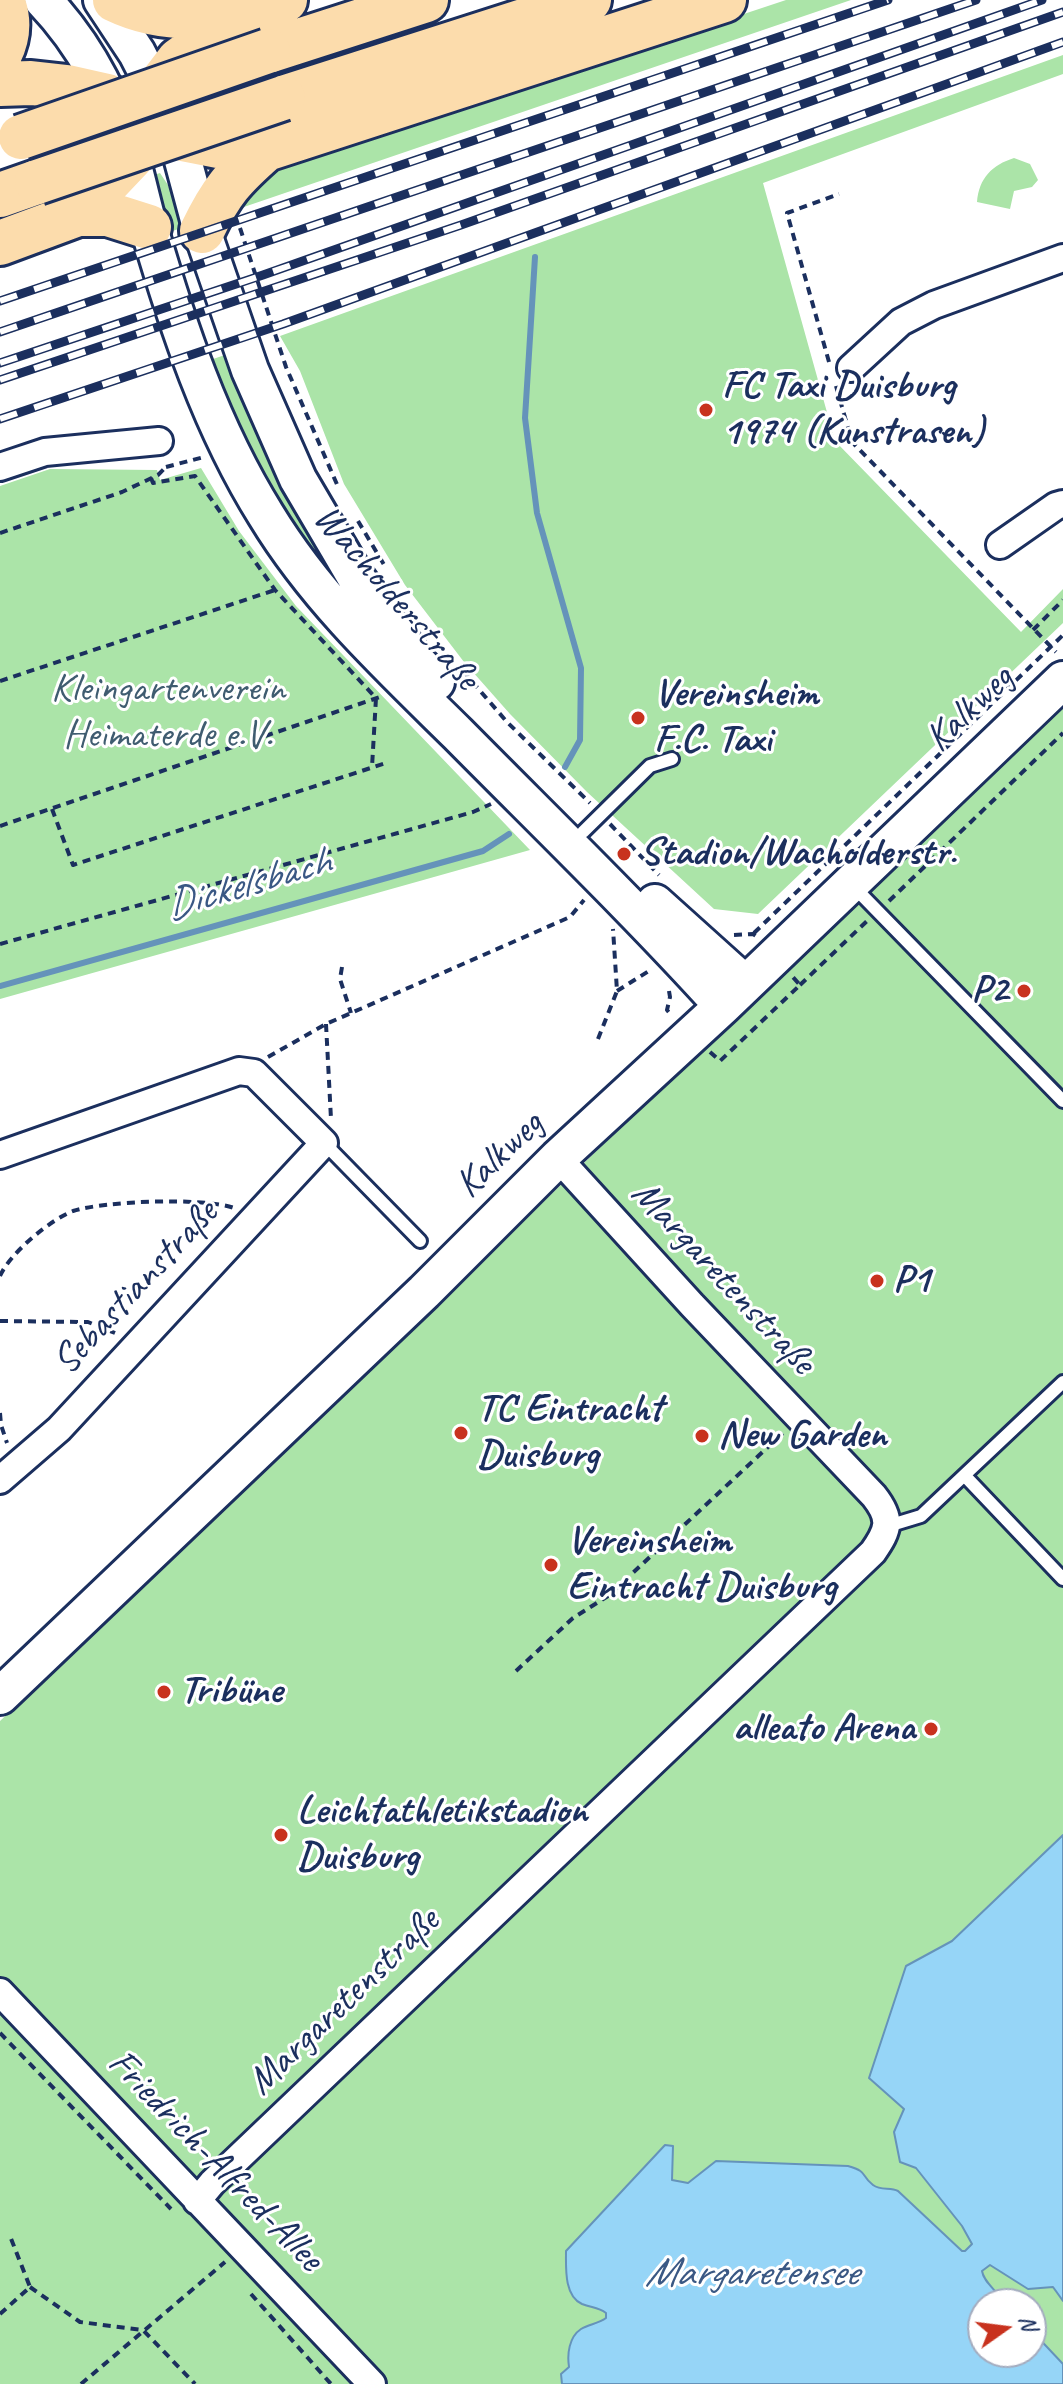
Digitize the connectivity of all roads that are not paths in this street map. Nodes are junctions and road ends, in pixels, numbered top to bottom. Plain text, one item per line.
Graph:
1 (2, 0) edge
2 (43, 0) edge
3 (102, 0) edge
4 (115, 0) edge
5 (426, 0) edge
6 (589, 0) edge
7 (724, 0) edge
8 (269, 5) edge
9 (0, 54) edge
10 (0, 84) edge
11 (107, 96) junction
12 (160, 115) junction
13 (10, 140) edge
14 (266, 149) junction
15 (131, 158) junction
16 (18, 189) edge
17 (78, 214) junction
18 (149, 227) junction
19 (202, 231) junction
20 (0, 243) edge
21 (1063, 258) edge
22 (851, 368) dead end
23 (159, 441) dead end
24 (0, 467) edge
25 (1063, 504) edge
26 (1000, 545) dead end
27 (1063, 680) edge
28 (672, 759) dead end
29 (592, 823) junction
30 (850, 883) junction
31 (734, 995) junction
32 (1063, 1101) edge
33 (324, 1143) junction
34 (0, 1155) edge
35 (558, 1158) junction
36 (420, 1241) dead end
37 (1063, 1382) edge
38 (965, 1476) junction
39 (0, 1480) edge
40 (888, 1526) junction
41 (1063, 1579) edge
42 (0, 1696) edge
43 (0, 1992) edge
44 (189, 2210) junction
45 (372, 2384) edge

1 - 9 highway
2 - 11 street, Wacholderstraße
3 - 12 street, Wacholderstraße
4 - 8 highway
5 - 13 highway, bridge
6 - 16 highway, bridge
7 - 14 highway
8 - 12 highway
10 - 11 highway
11 - 12 highway
11 - 15 street, Wacholderstraße
12 - 14 highway
12 - 15 highway
12 - 19 street, Wacholderstraße
14 - 19 highway
15 - 17 highway
15 - 18 street, Wacholderstraße
17 - 18 highway
17 - 20 highway
18 - 31 street, Wacholderstraße
19 - 29 street, Wacholderstraße
21 - 22 street
23 - 24 street
25 - 26 street
27 - 30 street, Kalkweg
28 - 29 lane
29 - 31 street, Wacholderstraße
30 - 31 street, Kalkweg
30 - 32 lane
31 - 35 street, Kalkweg
33 - 34 street
33 - 36 lane
33 - 39 street, Sebastianstraße
35 - 40 street, Margaretenstraße
35 - 42 street, Kalkweg
37 - 38 lane
38 - 40 lane
38 - 41 lane
40 - 44 street, Margaretenstraße
43 - 44 street, Friedrich-Alfred-Allee
44 - 45 street, Friedrich-Alfred-Allee

